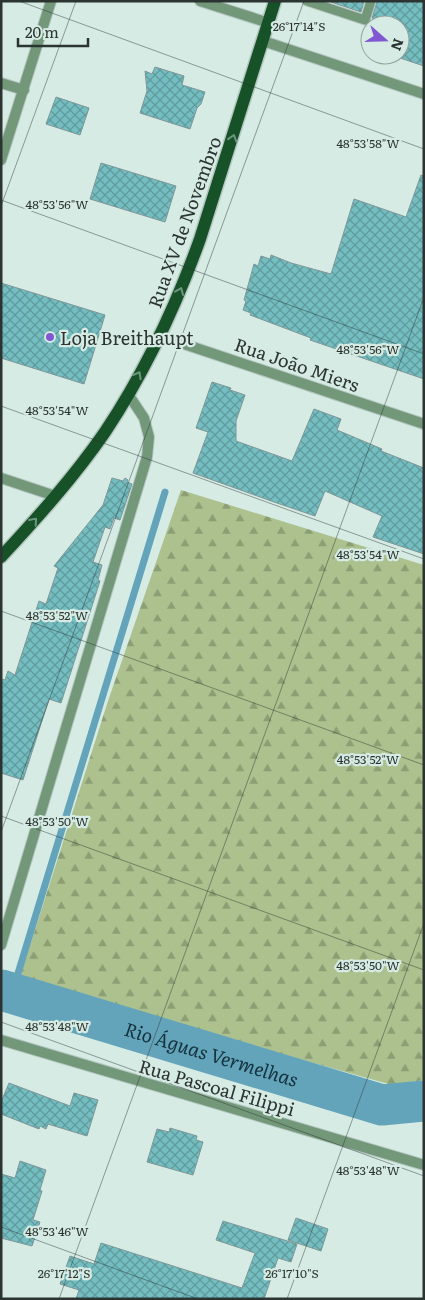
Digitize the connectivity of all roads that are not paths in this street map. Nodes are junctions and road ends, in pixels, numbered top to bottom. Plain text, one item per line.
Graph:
1 (52, 1) edge
2 (200, 1) edge
3 (275, 1) edge
4 (307, 1) edge
5 (371, 1) edge
6 (269, 23) junction
7 (263, 41) junction
8 (1, 83) edge
9 (24, 90) junction
10 (424, 94) edge
11 (1, 160) edge
12 (160, 336) junction
13 (128, 394) junction
14 (424, 424) edge
15 (1, 478) edge
16 (55, 496) junction
17 (1, 558) edge
18 (1, 945) edge
19 (1, 1040) edge
20 (424, 1165) edge

1 - 9 street
2 - 6 street
3 - 6 main road, Rua XV de Novembro
4 - 5 lane
6 - 7 main road, Rua XV de Novembro
7 - 10 street
12 -> 7 main road, Rua XV de Novembro
8 - 9 street
9 - 11 street
13 -> 12 main road, Rua XV de Novembro
12 - 14 street, Rua João Miers
13 - 16 main road, Rua XV de Novembro
13 - 18 street
15 - 16 street
17 -> 16 main road, Rua XV de Novembro
19 - 20 street, Rua Pascoal Filippi

